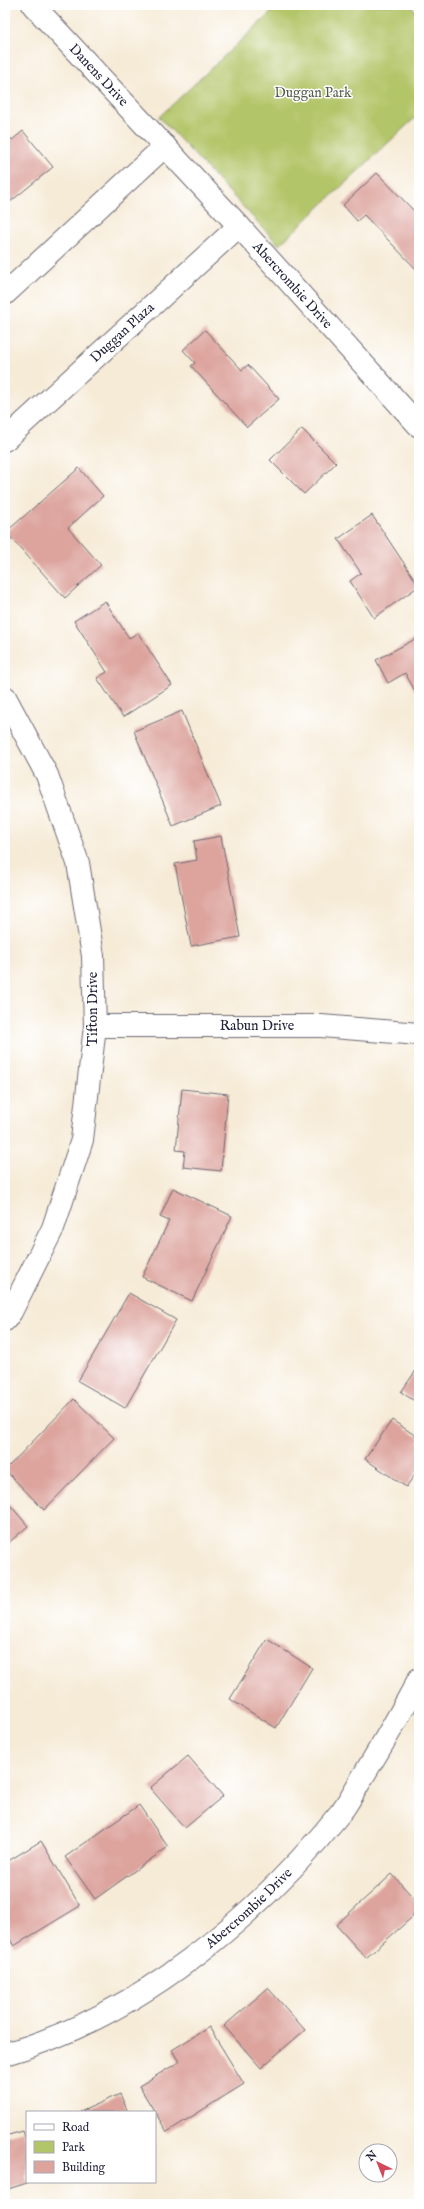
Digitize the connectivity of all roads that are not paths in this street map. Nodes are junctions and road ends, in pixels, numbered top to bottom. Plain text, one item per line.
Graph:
1 (33, 5) edge
2 (165, 146) junction
3 (239, 226) junction
4 (5, 294) edge
5 (419, 426) edge
6 (5, 440) edge
7 (5, 697) edge
8 (95, 1026) junction
9 (419, 1034) edge
10 (5, 1320) edge
11 (419, 1679) edge
12 (5, 2054) edge

1 - 2 street, Danens Drive
2 - 3 street, Abercrombie Drive
2 - 4 street
3 - 5 street, Abercrombie Drive
3 - 6 street, Duggan Plaza
7 - 8 street, Tifton Drive
8 - 9 street, Rabun Drive
8 - 10 street, Tifton Drive
11 - 12 street, Abercrombie Drive

